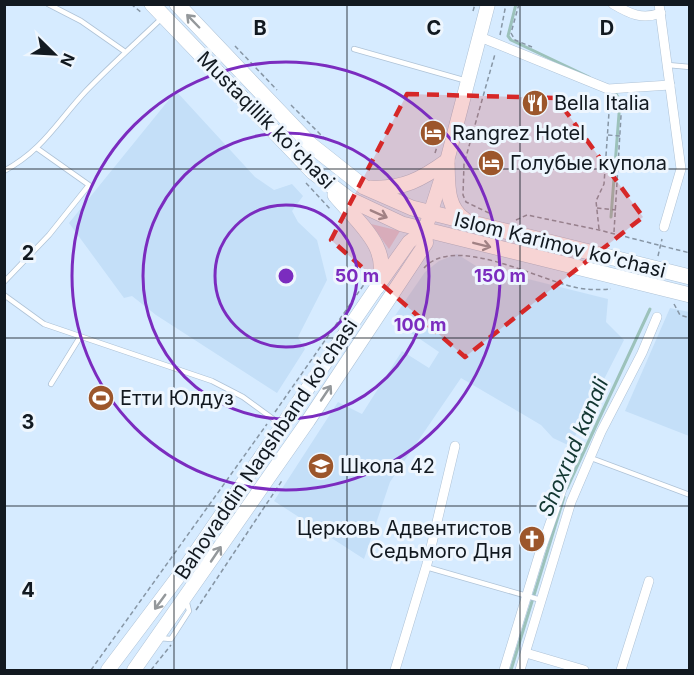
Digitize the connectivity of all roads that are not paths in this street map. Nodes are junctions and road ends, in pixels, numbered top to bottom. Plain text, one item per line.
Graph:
1 (48, 4) edge
2 (177, 4) edge
3 (488, 4) edge
4 (613, 4) edge
5 (147, 9) edge
6 (660, 9) edge
7 (164, 16) junction
8 (480, 37) junction
9 (354, 50) dead end
10 (124, 51) junction
11 (668, 65) junction
12 (690, 67) edge
13 (470, 81) junction
14 (670, 85) junction
15 (38, 150) junction
16 (440, 162) junction
17 (4, 164) edge
18 (7, 170) edge
19 (326, 183) junction
20 (364, 187) junction
21 (431, 212) junction
22 (467, 221) junction
23 (664, 227) dead end
24 (425, 230) junction
25 (690, 277) edge
26 (4, 282) edge
27 (371, 285) junction
28 (4, 295) edge
29 (690, 296) edge
30 (657, 316) dead end
31 (80, 337) junction
32 (51, 384) dead end
33 (276, 423) junction
34 (455, 446) dead end
35 (574, 455) dead end
36 (591, 458) junction
37 (690, 495) edge
38 (426, 567) junction
39 (650, 581) dead end
40 (527, 596) junction
41 (541, 600) junction
42 (525, 653) junction
43 (108, 670) edge
44 (134, 670) edge
45 (395, 670) edge
46 (504, 670) edge
47 (520, 670) edge
48 (584, 670) edge
49 (621, 670) edge

1 - 10 lane
20 -> 2 main road, Mustaqillik ko'chasi
3 - 8 main road, Bahovaddin Naqshband ko'chasi
4 - 6 street
5 - 7 main road, Mustaqillik ko'chasi
6 - 11 street
7 - 10 lane
7 - 19 main road, Mustaqillik ko'chasi
8 - 13 main road, Bahovaddin Naqshband ko'chasi
8 - 14 street
9 - 13 lane
10 - 15 lane
11 - 12 lane
11 - 14 street
13 - 16 main road, Bahovaddin Naqshband ko'chasi
14 - 23 street
15 - 18 lane
15 - 26 lane
16 - 20 main road
16 - 21 main road, Bahovaddin Naqshband ko'chasi
16 - 22 main road
17 - 18 lane
19 -> 24 main road, Mustaqillik ko'chasi
19 - 27 main road
20 - 21 main road, Mustaqillik ko'chasi
21 - 22 main road, Islom Karimov ko'chasi
21 - 24 main road, Bahovaddin Naqshband ko'chasi
22 - 25 main road, Islom Karimov ko'chasi
24 - 27 main road, Bahovaddin Naqshband ko'chasi
24 -> 29 main road, Islom Karimov ko'chasi
44 -> 24 main road, Bahovaddin Naqshband ko'chasi
27 - 33 main road, Bahovaddin Naqshband ko'chasi
28 - 31 lane
30 - 36 street
31 - 32 lane
31 - 33 lane
33 -> 43 main road, Bahovaddin Naqshband ko'chasi
34 - 38 street
35 - 40 street
36 - 37 lane
36 - 41 street
38 - 40 lane
38 - 45 street
39 - 49 street
40 - 41 lane
40 - 46 street
41 - 42 street
42 - 47 street
42 - 48 street

